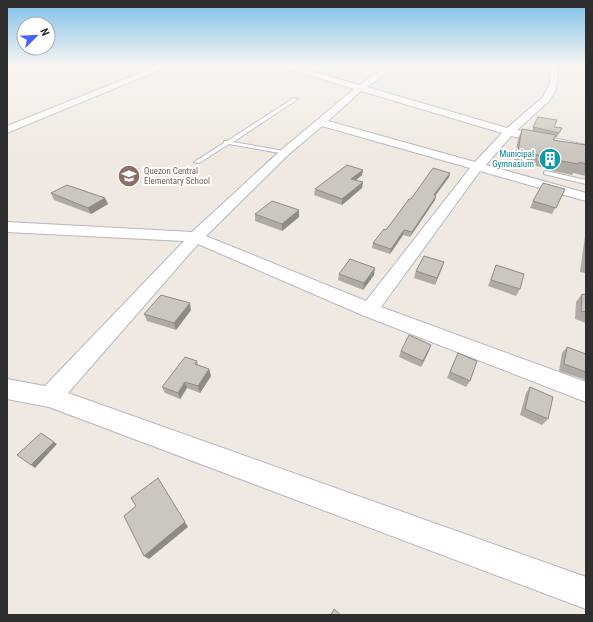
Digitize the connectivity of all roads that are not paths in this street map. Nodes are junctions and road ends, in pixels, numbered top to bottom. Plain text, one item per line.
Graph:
1 (96, 94) edge
2 (353, 94) edge
3 (380, 94) edge
4 (549, 94) edge
5 (296, 99) dead end
6 (321, 122) junction
7 (7, 130) edge
8 (509, 132) junction
9 (226, 142) junction
10 (586, 148) edge
11 (284, 153) junction
12 (197, 162) dead end
13 (478, 167) junction
14 (546, 173) dead end
15 (586, 182) edge
16 (586, 197) edge
17 (7, 228) edge
18 (196, 237) junction
19 (369, 310) junction
20 (7, 389) edge
21 (586, 392) edge
22 (50, 397) junction
23 (586, 593) edge

1 - 7 street
2 - 6 street
3 - 8 street
4 - 8 street
5 - 9 lane
6 - 11 street
6 - 13 street
8 - 10 street
8 - 13 street
9 - 11 lane
9 - 12 lane
11 - 18 street
13 - 16 street
13 - 19 street
14 - 15 lane
17 - 18 street
18 - 19 street
18 - 22 street
19 - 21 street
20 - 22 street
22 - 23 street

